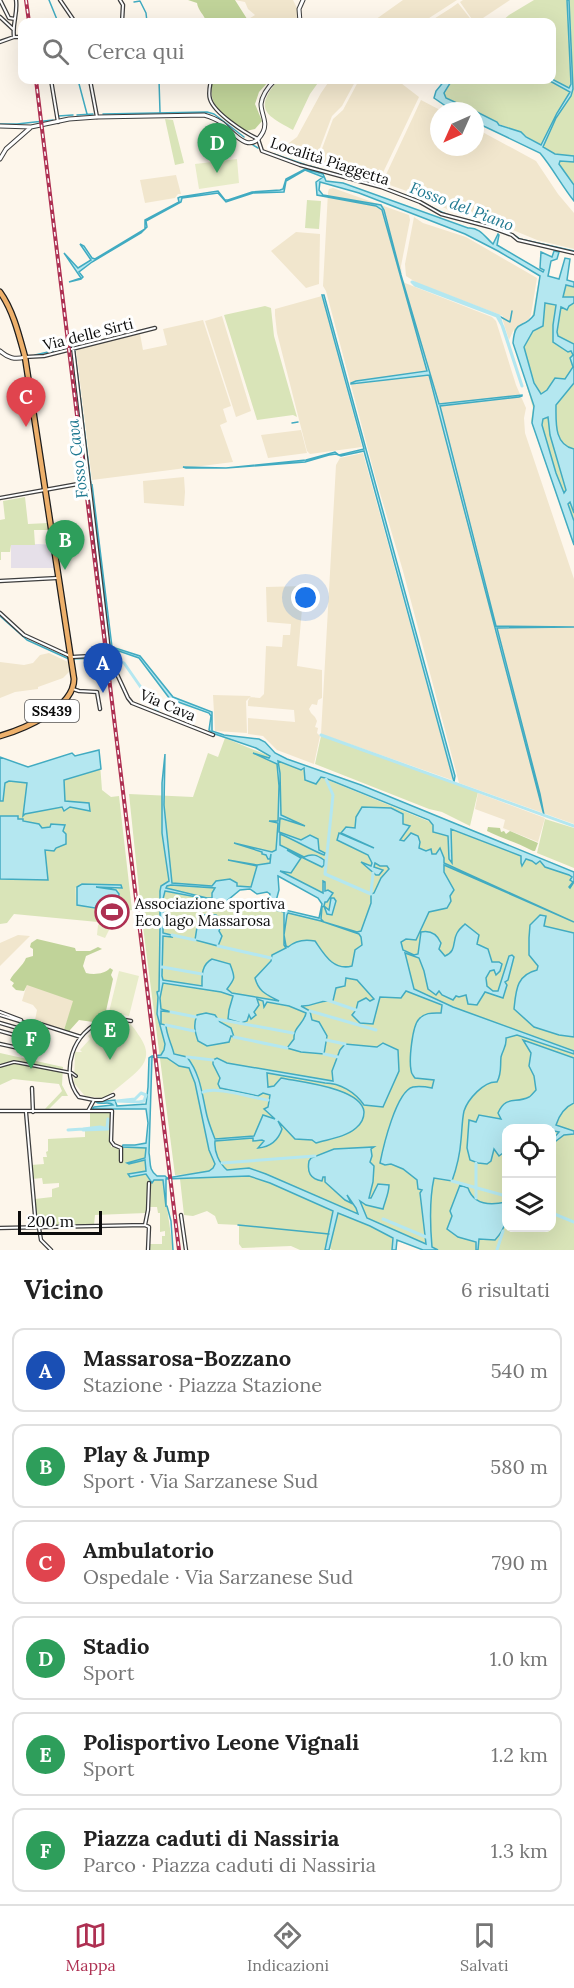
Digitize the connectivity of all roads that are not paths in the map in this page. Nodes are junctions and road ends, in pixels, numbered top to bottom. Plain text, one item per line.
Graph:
1 (0, 0) edge
2 (16, 0) edge
3 (60, 0) edge
4 (120, 0) edge
5 (303, 0) edge
6 (0, 17) edge
7 (9, 18) junction
8 (72, 18) edge
9 (122, 18) edge
10 (300, 18) edge
11 (15, 19) junction
12 (4, 20) junction
13 (13, 29) junction
14 (14, 37) junction
15 (18, 37) edge
16 (0, 42) edge
17 (52, 84) edge
18 (91, 84) edge
19 (211, 84) edge
20 (272, 84) edge
21 (97, 117) junction
22 (58, 122) junction
23 (0, 126) edge
24 (21, 127) junction
25 (31, 127) junction
26 (23, 134) junction
27 (258, 139) junction
28 (0, 159) edge
29 (574, 253) edge
30 (0, 292) edge
31 (155, 328) dead end
32 (74, 347) junction
33 (0, 351) edge
34 (25, 357) junction
35 (89, 482) junction
36 (45, 490) junction
37 (0, 498) edge
38 (59, 578) junction
39 (0, 581) edge
40 (0, 613) edge
41 (109, 655) junction
42 (72, 659) junction
43 (73, 689) junction
44 (100, 709) dead end
45 (213, 735) dead end
46 (0, 736) edge
47 (0, 1013) edge
48 (131, 1021) dead end
49 (0, 1023) edge
50 (24, 1030) dead end
51 (0, 1031) edge
52 (81, 1037) junction
53 (39, 1042) dead end
54 (0, 1044) edge
55 (23, 1049) dead end
56 (0, 1066) edge
57 (67, 1072) junction
58 (76, 1076) dead end
59 (32, 1088) dead end
60 (113, 1095) dead end
61 (94, 1100) junction
62 (88, 1111) junction
63 (0, 1112) edge
64 (26, 1112) junction
65 (33, 1112) junction
66 (121, 1161) dead end
67 (150, 1183) dead end
68 (181, 1215) dead end
69 (145, 1225) junction
70 (38, 1227) junction
71 (0, 1228) edge
72 (51, 1250) edge
73 (148, 1250) edge
74 (186, 1250) edge

1 - 7 street
2 - 11 street
3 - 8 street
4 - 9 street
5 - 10 street
6 - 12 street
7 - 11 street
7 - 12 street
11 - 13 street
12 - 13 street
13 - 14 street
14 - 15 street
14 - 16 street
17 - 22 street
18 - 21 street
19 - 27 street, Località Piaggetta
20 - 27 street
21 - 22 street
21 - 27 street
22 - 25 street
23 - 24 street
24 - 25 street
24 - 26 street
25 - 26 street
26 - 28 street
27 - 29 street, Località Piaggetta
30 - 34 main road, SS439
31 - 32 street, Via delle Sirti
32 - 34 street, Via delle Sirti
32 - 35 street, Via Cava
33 - 34 street
34 - 36 main road, SS439
35 - 36 street
35 - 41 street, Via Cava
36 - 37 street
36 - 38 main road, SS439
38 - 39 street
38 - 42 main road, SS439
40 - 42 street
41 - 42 street
41 - 45 street, Via Cava
42 - 43 main road, SS439
43 - 44 street
43 - 46 main road, SS439
47 - 52 street
48 - 52 street
49 - 50 street
51 - 53 street
52 - 57 street
54 - 55 street
56 - 57 street
57 - 58 street
57 - 61 street
59 - 65 street
60 - 61 street
61 - 62 street
62 - 65 street
62 - 66 street
63 - 64 street
64 - 65 street
64 - 70 street
67 - 69 street
68 - 74 street
69 - 70 street
69 - 73 street
70 - 71 street
70 - 72 street

